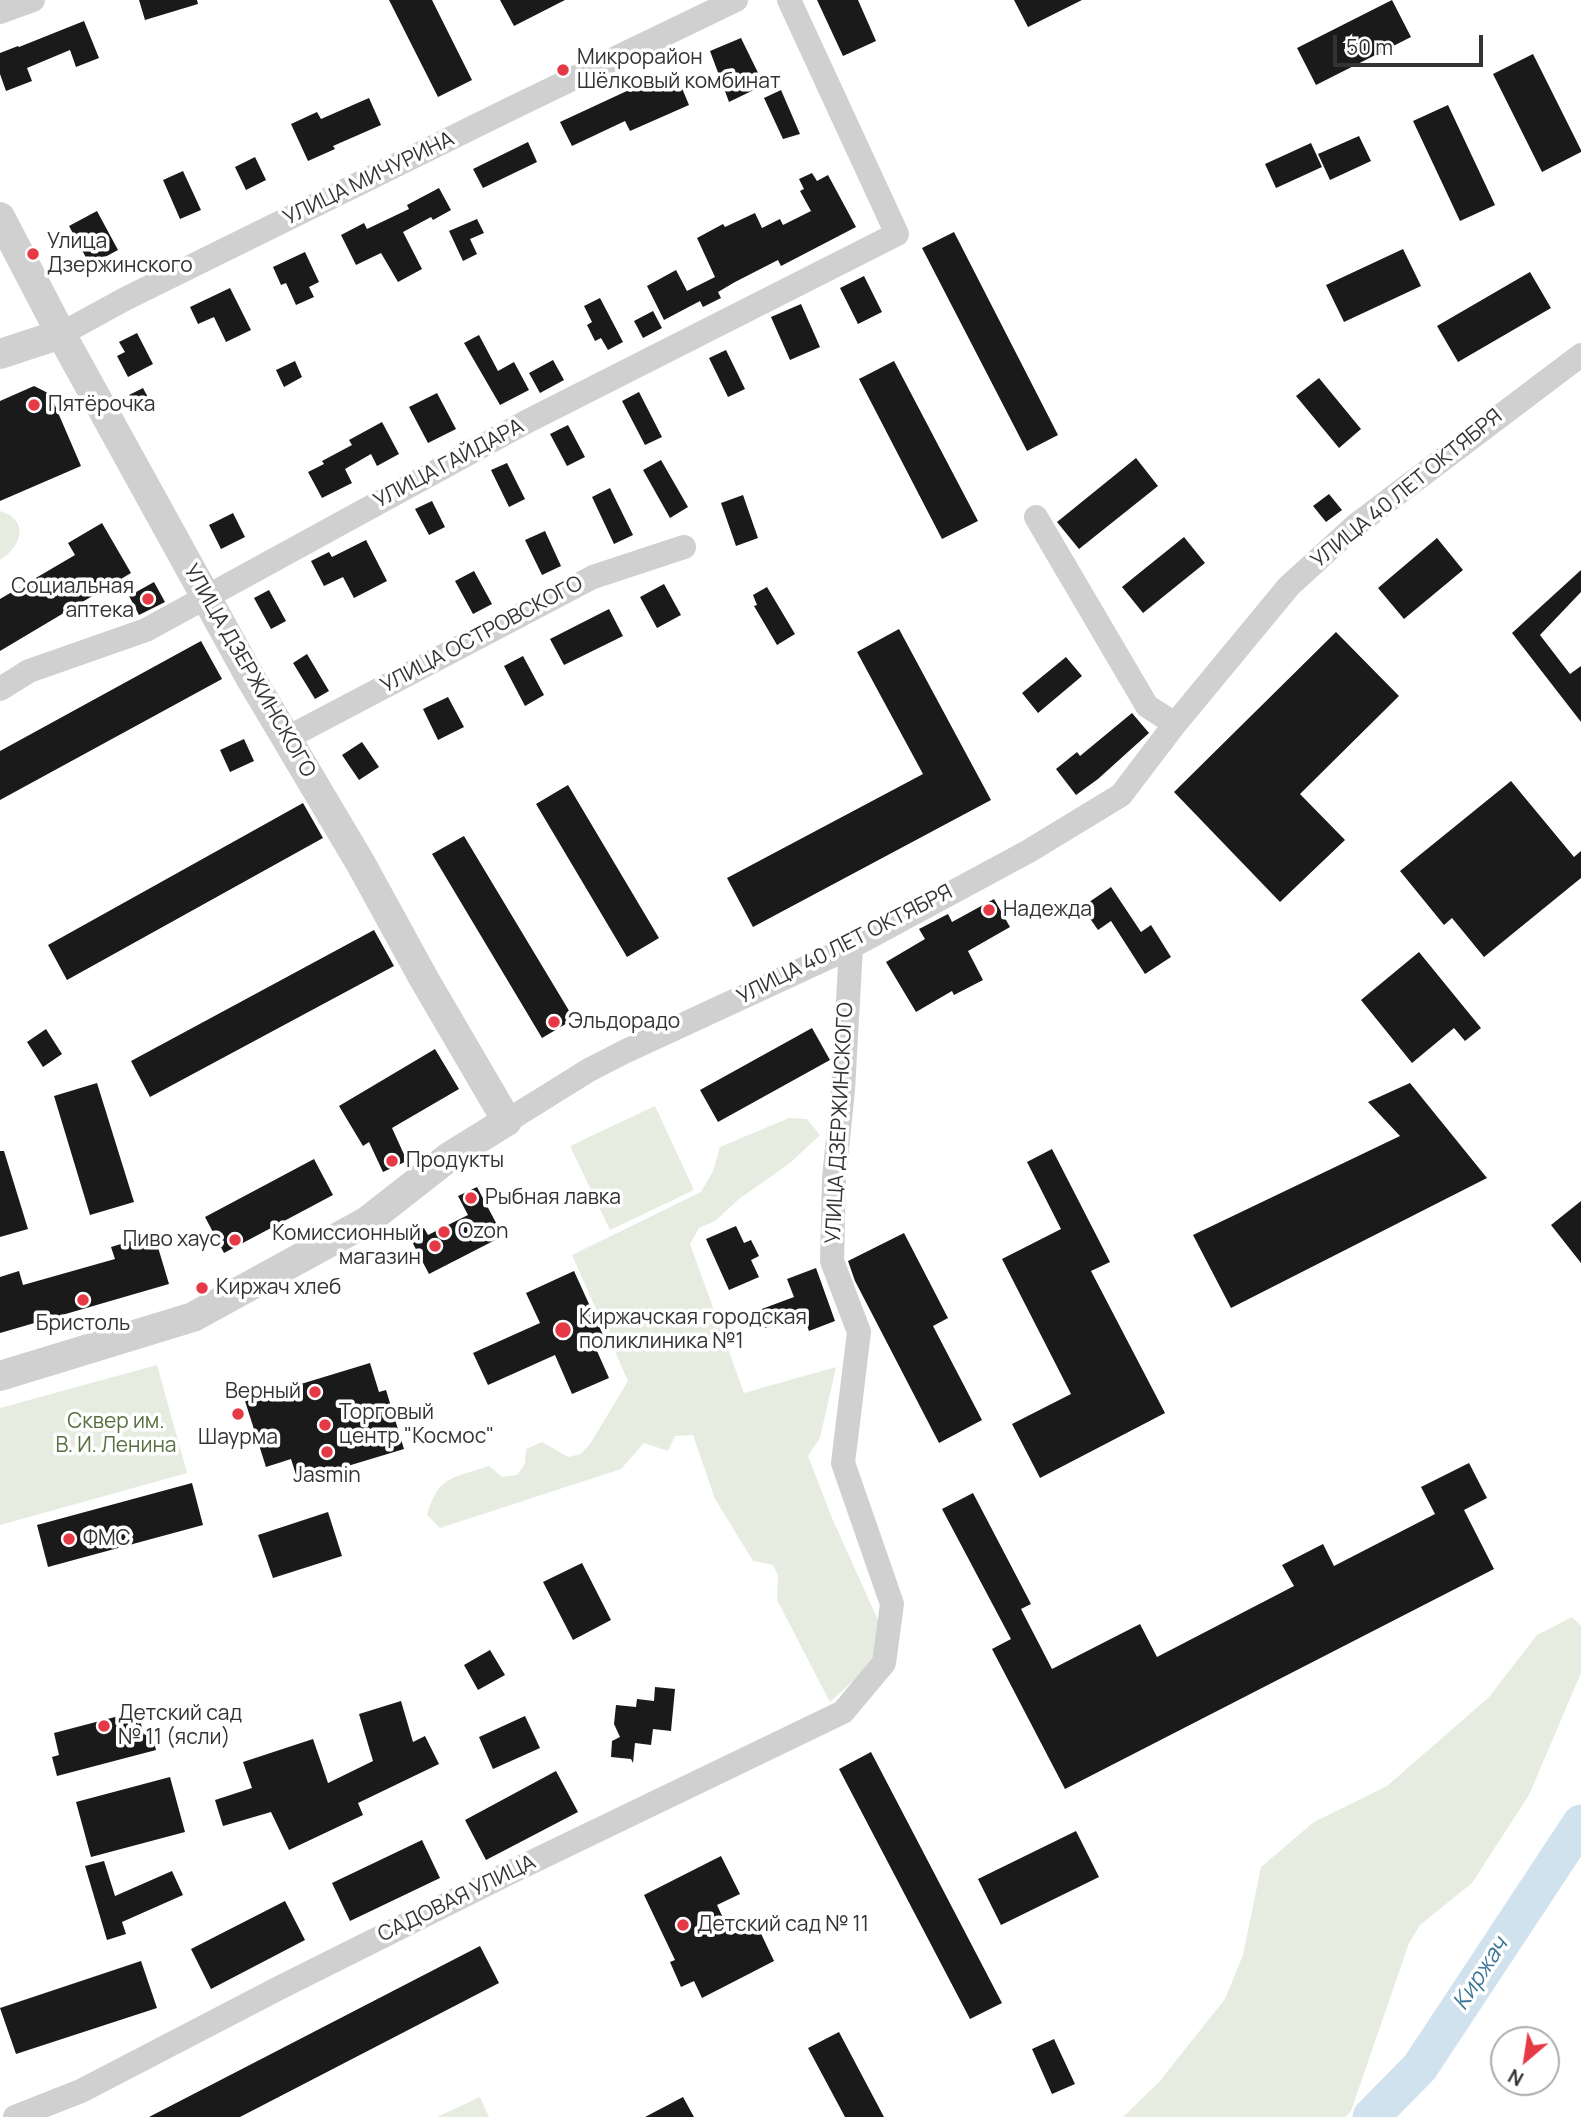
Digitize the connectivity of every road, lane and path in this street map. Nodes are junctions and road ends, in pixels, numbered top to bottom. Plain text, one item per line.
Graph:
1 (33, 0) edge
2 (736, 0) edge
3 (789, 0) edge
4 (0, 12) edge
5 (0, 217) edge
6 (61, 334) junction
7 (0, 354) edge
8 (1581, 355) edge
9 (1036, 517) dead end
10 (684, 547) dead end
11 (205, 596) junction
12 (0, 689) edge
13 (1175, 724) junction
14 (287, 738) junction
15 (851, 947) junction
16 (507, 1121) junction
17 (0, 1376) edge
18 (884, 1663) joint
19 (15, 2117) edge

1 - 4 street
2 - 6 street, УЛИЦА МИЧУРИНА
3 - 11 street, УЛИЦА ГАЙДАРА
5 - 6 street, УЛИЦА ДЗЕРЖИНСКОГО
6 - 7 street, УЛИЦА МИЧУРИНА
6 - 11 street, УЛИЦА ДЗЕРЖИНСКОГО
8 - 13 street, УЛИЦА 40 ЛЕТ ОКТЯБРЯ
9 - 13 street
10 - 14 street, УЛИЦА ОСТРОВСКОГО
11 - 12 street, УЛИЦА ГАЙДАРА
11 - 14 street, УЛИЦА ДЗЕРЖИНСКОГО
13 - 15 street, УЛИЦА 40 ЛЕТ ОКТЯБРЯ
14 - 16 street, УЛИЦА ДЗЕРЖИНСКОГО
15 - 16 street, УЛИЦА 40 ЛЕТ ОКТЯБРЯ
15 - 18 street, УЛИЦА ДЗЕРЖИНСКОГО
16 - 17 street, УЛИЦА 40 ЛЕТ ОКТЯБРЯ
18 - 19 street, САДОВАЯ УЛИЦА

